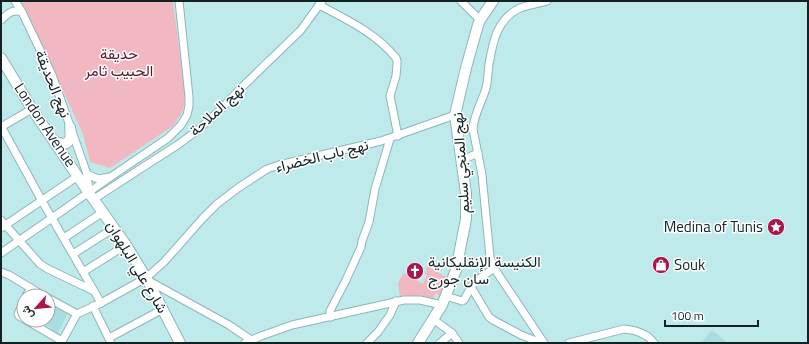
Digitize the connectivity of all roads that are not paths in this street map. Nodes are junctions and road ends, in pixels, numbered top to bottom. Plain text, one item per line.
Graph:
1 (15, 1) edge
2 (179, 1) edge
3 (460, 1) edge
4 (493, 1) edge
5 (547, 1) edge
6 (321, 3) edge
7 (22, 12) junction
8 (1, 20) edge
9 (480, 20) junction
10 (1, 58) edge
11 (32, 109) junction
12 (455, 115) junction
13 (1, 127) edge
14 (70, 127) junction
15 (398, 136) junction
16 (390, 139) junction
17 (55, 142) junction
18 (478, 154) junction
19 (462, 160) junction
20 (83, 175) junction
21 (112, 176) junction
22 (92, 196) junction
23 (42, 200) junction
24 (103, 212) junction
25 (52, 218) junction
26 (3, 224) edge
27 (114, 228) junction
28 (64, 238) junction
29 (19, 240) junction
30 (126, 245) junction
31 (1, 252) edge
32 (73, 254) junction
33 (494, 268) junction
34 (1, 272) edge
35 (83, 272) junction
36 (147, 280) junction
37 (471, 287) junction
38 (31, 288) edge
39 (94, 291) junction
40 (444, 300) junction
41 (396, 301) junction
42 (56, 302) edge
43 (101, 302) junction
44 (93, 306) junction
45 (163, 309) junction
46 (77, 314) junction
47 (331, 316) junction
48 (433, 319) junction
49 (39, 328) edge
50 (452, 333) junction
51 (260, 339) edge
52 (110, 341) edge
53 (248, 341) edge
54 (61, 342) edge
55 (178, 342) edge
56 (367, 343) edge
57 (418, 343) edge
58 (440, 343) edge
59 (459, 343) edge
60 (543, 343) edge
61 (569, 343) edge
62 (654, 343) edge

1 - 7 street, نهج الحديقة
2 - 21 street
3 - 9 street
4 - 9 main road, نهج المنجي سليم
5 - 18 street
6 - 15 street
6 - 22 street, نهج الملاحة
7 - 8 street
7 - 14 street, نهج الحديقة
9 - 12 main road, نهج المنجي سليم
10 - 11 main road, London Avenue
11 - 13 street
11 - 17 main road, London Avenue
12 - 15 street, نهج باب الخضراء
12 - 19 main road, نهج المنجي سليم
13 - 23 street
14 - 17 main road
14 - 20 street, نهج الحديقة
15 - 16 street, نهج باب الخضراء
16 - 36 street, نهج باب الخضراء
16 - 47 street
17 - 20 main road, London Avenue
18 - 19 street
18 - 33 street
19 - 40 main road, نهج المنجي سليم
20 - 21 street
20 - 22 main road, London Avenue
20 - 23 street
21 - 22 street
22 - 24 main road, شارع علي البلهوان
22 - 25 street
23 - 25 street
23 - 26 street
24 - 27 main road, شارع علي البلهوان
24 - 28 street
25 - 28 street
25 - 29 street
26 - 29 street
27 - 30 main road, شارع علي البلهوان
27 - 32 street
28 - 32 street
29 - 31 street
29 - 39 street
30 - 35 street
30 - 36 main road, شارع علي البلهوان
32 - 35 street
33 - 37 street
33 - 60 street
34 - 38 street
35 - 39 street
36 - 43 street, نهج باب الخضراء
36 - 45 main road, شارع علي البلهوان
36 - 53 street
37 - 40 street
37 - 60 street
39 - 43 street
40 - 41 street
40 - 48 main road, نهج المنجي سليم
41 - 47 street
41 - 56 street
42 - 46 street
43 - 44 street, نهج باب الخضراء
44 - 46 street, نهج باب الخضراء
44 - 52 street
45 - 52 street
45 - 55 main road, شارع علي البلهوان
46 - 54 street
47 - 51 street
48 - 50 street
48 - 57 main road, نهج المنجي سليم
49 - 54 street
50 - 58 street
50 - 59 street
51 - 53 street
61 - 62 street

